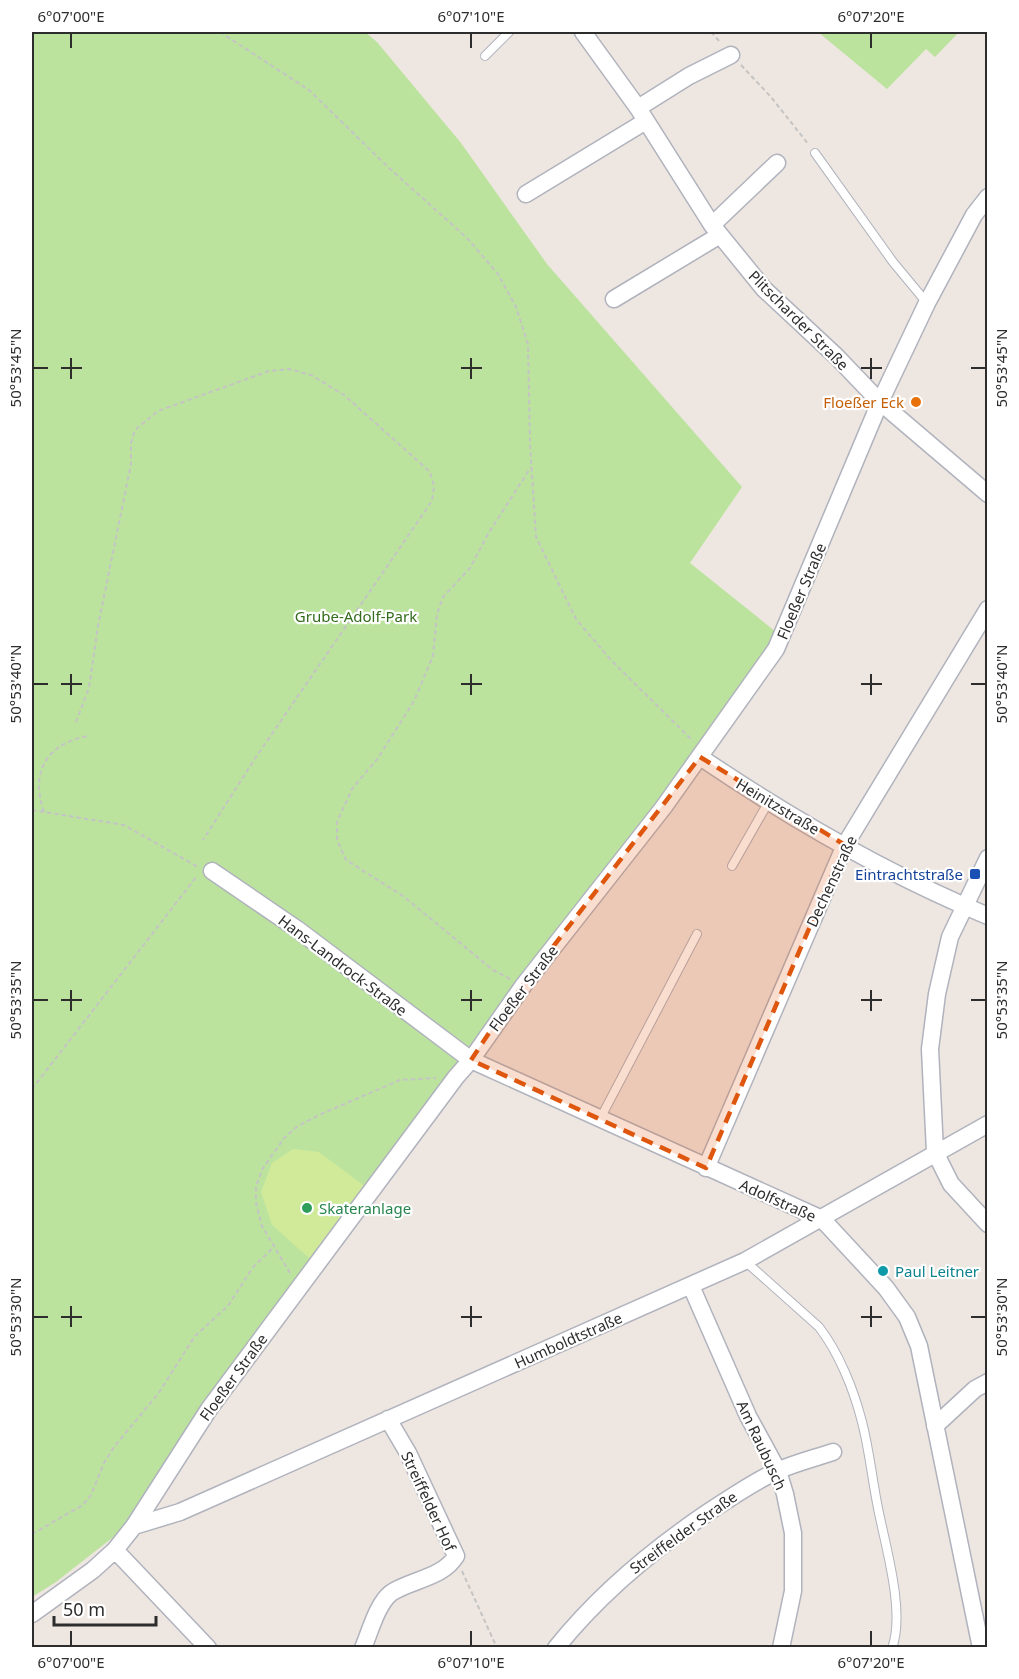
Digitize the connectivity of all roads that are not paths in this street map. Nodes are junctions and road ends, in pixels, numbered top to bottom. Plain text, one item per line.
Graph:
1 (509, 32) edge
2 (583, 32) edge
3 (731, 55) road end
4 (485, 56) dead end
5 (642, 115) junction
6 (815, 153) road end
7 (777, 164) dead end
8 (526, 194) dead end
9 (987, 197) edge
10 (716, 230) junction
11 (614, 299) dead end
12 (927, 303) junction
13 (880, 402) junction
14 (987, 494) edge
15 (987, 609) edge
16 (702, 754) junction
17 (769, 801) junction
18 (845, 845) junction
19 (987, 858) edge
20 (732, 866) dead end
21 (207, 870) road end
22 (964, 906) junction
23 (987, 916) edge
24 (697, 934) dead end
25 (471, 1060) junction
26 (600, 1119) junction
27 (987, 1124) edge
28 (935, 1152) junction
29 (706, 1168) junction
30 (822, 1219) junction
31 (987, 1224) edge
32 (746, 1261) junction
33 (691, 1286) junction
34 (987, 1382) edge
35 (388, 1419) junction
36 (935, 1426) junction
37 (833, 1452) dead end
38 (778, 1471) junction
39 (135, 1526) junction
40 (115, 1550) junction
41 (32, 1614) edge
42 (982, 1635) edge
43 (208, 1647) edge
44 (363, 1647) edge
45 (556, 1647) edge
46 (781, 1647) edge
47 (892, 1647) edge

1 - 4 lane
2 - 5 street, Plitscharder Straße
3 - 5 street
5 - 8 street
5 - 10 street, Plitscharder Straße
6 - 12 lane
7 - 10 street
9 - 12 street, Floeßer Straße
10 - 11 street
10 - 13 street, Plitscharder Straße
12 - 13 street, Floeßer Straße
13 - 14 street, Plitscharder Straße
13 - 16 street, Floeßer Straße
15 - 18 street, Dechenstraße
16 - 17 street, Heinitzstraße
16 - 25 street, Floeßer Straße
17 - 18 street, Heinitzstraße
17 - 20 lane
18 - 22 street, Heinitzstraße
18 - 29 street, Dechenstraße
19 - 22 street
21 - 25 street, Hans-Landrock-Straße
22 - 23 street, Heinitzstraße
22 - 28 street
24 - 26 lane
25 - 26 street, Adolfstraße
25 - 39 street, Floeßer Straße
26 - 29 street, Adolfstraße
27 - 28 street, Humboldtstraße
28 - 30 street, Humboldtstraße
28 - 31 street
29 - 30 street, Adolfstraße
30 - 32 street, Humboldtstraße
30 - 36 street, Adolfstraße
32 - 33 street, Humboldtstraße
32 - 47 lane
33 - 35 street, Humboldtstraße
33 - 38 street, Am Raubusch
34 - 36 street
35 - 39 street, Humboldtstraße
35 - 44 street, Streiffelder Hof
36 - 42 street, Adolfstraße
37 - 38 street, Streiffelder Straße
38 - 45 street, Streiffelder Straße
38 - 46 street, Am Raubusch
39 - 40 street, Floeßer Straße
40 - 41 street, Floeßer Straße
40 - 43 street

